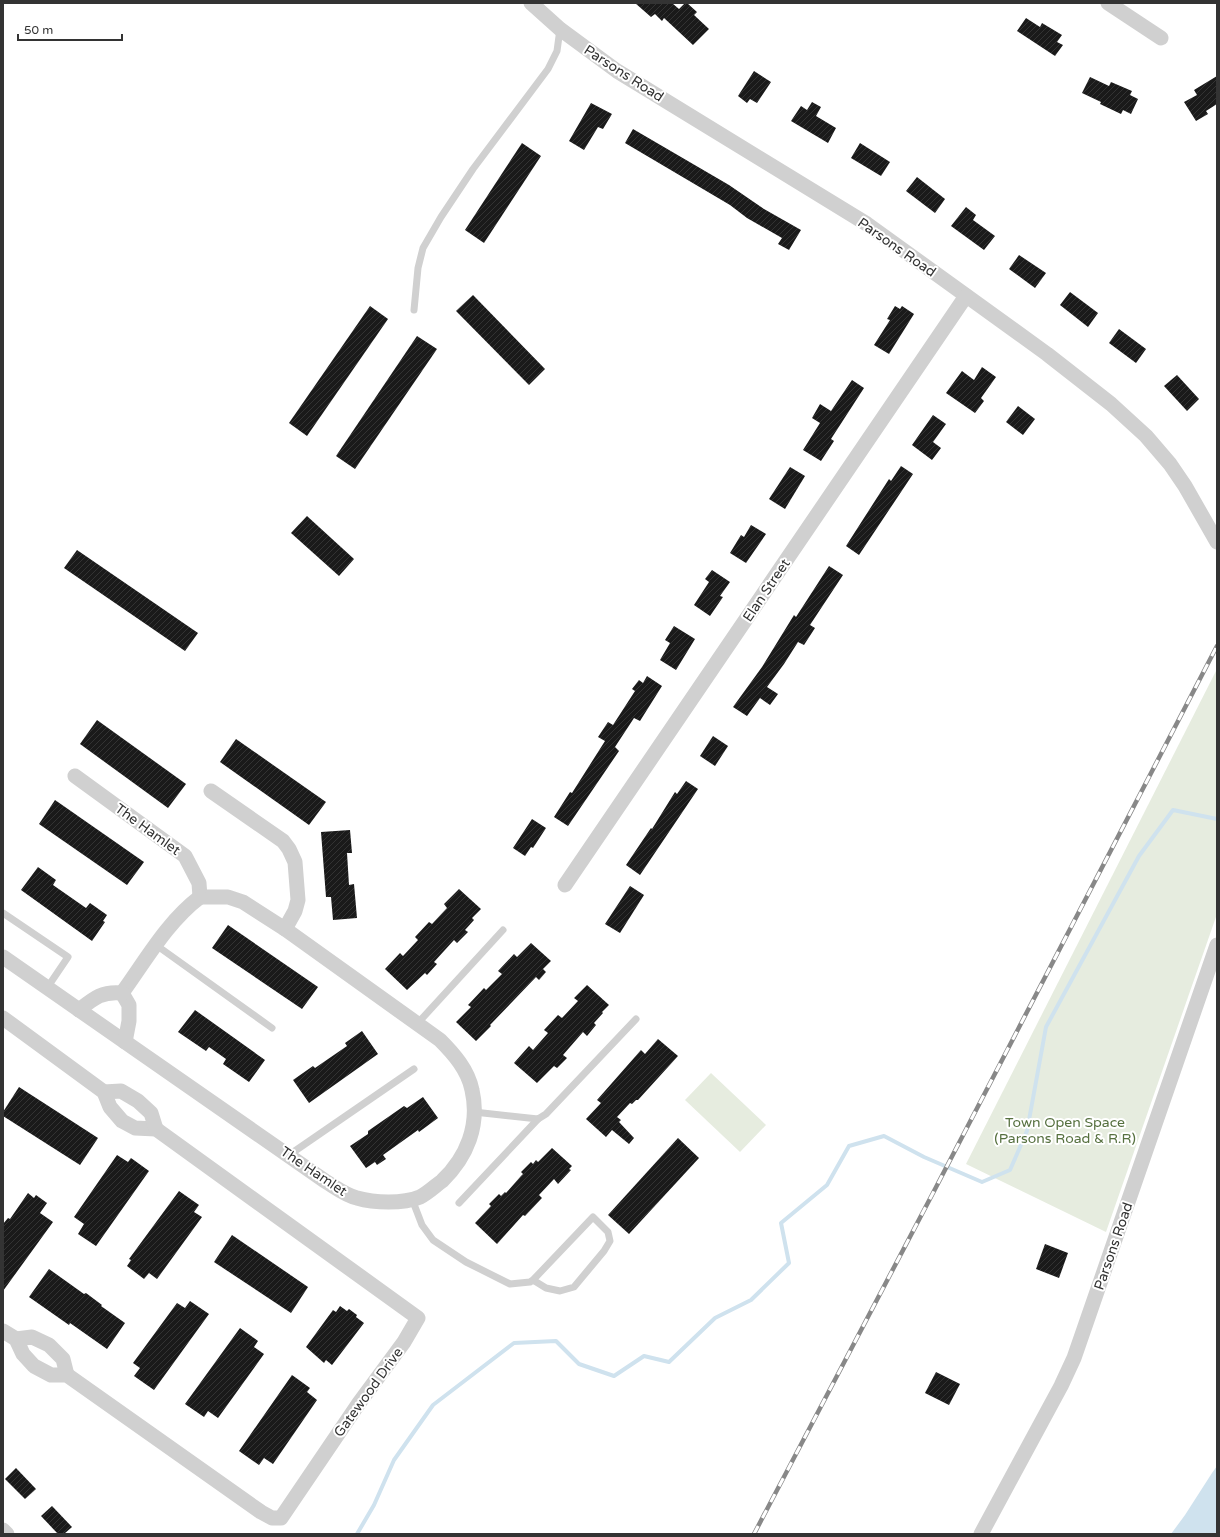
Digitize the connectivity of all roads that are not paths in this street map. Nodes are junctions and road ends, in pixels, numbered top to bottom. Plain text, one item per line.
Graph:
1 (531, 3) edge
2 (1108, 3) edge
3 (560, 29) junction
4 (1161, 38) dead end
5 (966, 296) junction
6 (414, 310) dead end
7 (1217, 542) edge
8 (75, 776) dead end
9 (211, 791) dead end
10 (565, 885) dead end
11 (200, 897) junction
12 (3, 913) edge
13 (285, 929) junction
14 (503, 930) dead end
15 (156, 945) junction
16 (1217, 945) edge
17 (3, 957) edge
18 (47, 988) junction
19 (122, 993) junction
20 (79, 1010) junction
21 (3, 1018) edge
22 (636, 1019) dead end
23 (417, 1025) junction
24 (272, 1028) dead end
25 (125, 1042) junction
26 (414, 1069) dead end
27 (104, 1092) junction
28 (474, 1112) junction
29 (538, 1119) junction
30 (156, 1129) junction
31 (289, 1155) junction
32 (412, 1199) junction
33 (459, 1203) dead end
34 (533, 1280) junction
35 (3, 1330) edge
36 (16, 1339) junction
37 (67, 1375) junction
38 (3, 1530) edge
39 (6, 1534) edge
40 (980, 1534) edge

1 - 3 street, Parsons Road
2 - 4 street
3 - 5 street, Parsons Road
3 - 6 lane
5 - 7 street, Parsons Road
5 - 10 street, Elan Street
8 - 11 street, The Hamlet
9 - 13 street
11 - 13 street, The Hamlet
11 - 15 street
12 - 18 lane
13 - 23 street, The Hamlet
14 - 23 lane
15 - 19 street
15 - 24 lane
16 - 40 street, Parsons Road
17 - 18 street, The Hamlet
18 - 20 street, The Hamlet
19 - 20 street
19 - 25 street
20 - 25 street, The Hamlet
21 - 27 street
22 - 29 lane
23 - 28 street, The Hamlet
25 - 31 street, The Hamlet
26 - 31 lane
27 - 30 street
27 - 30 street
28 - 29 lane
28 - 32 street, The Hamlet
29 - 33 lane
30 - 37 street, Gatewood Drive
31 - 32 street, The Hamlet
32 - 34 lane
34 - 34 lane
35 - 36 street, Gatewood Drive
36 - 37 street, Gatewood Drive
36 - 37 street
38 - 39 street

